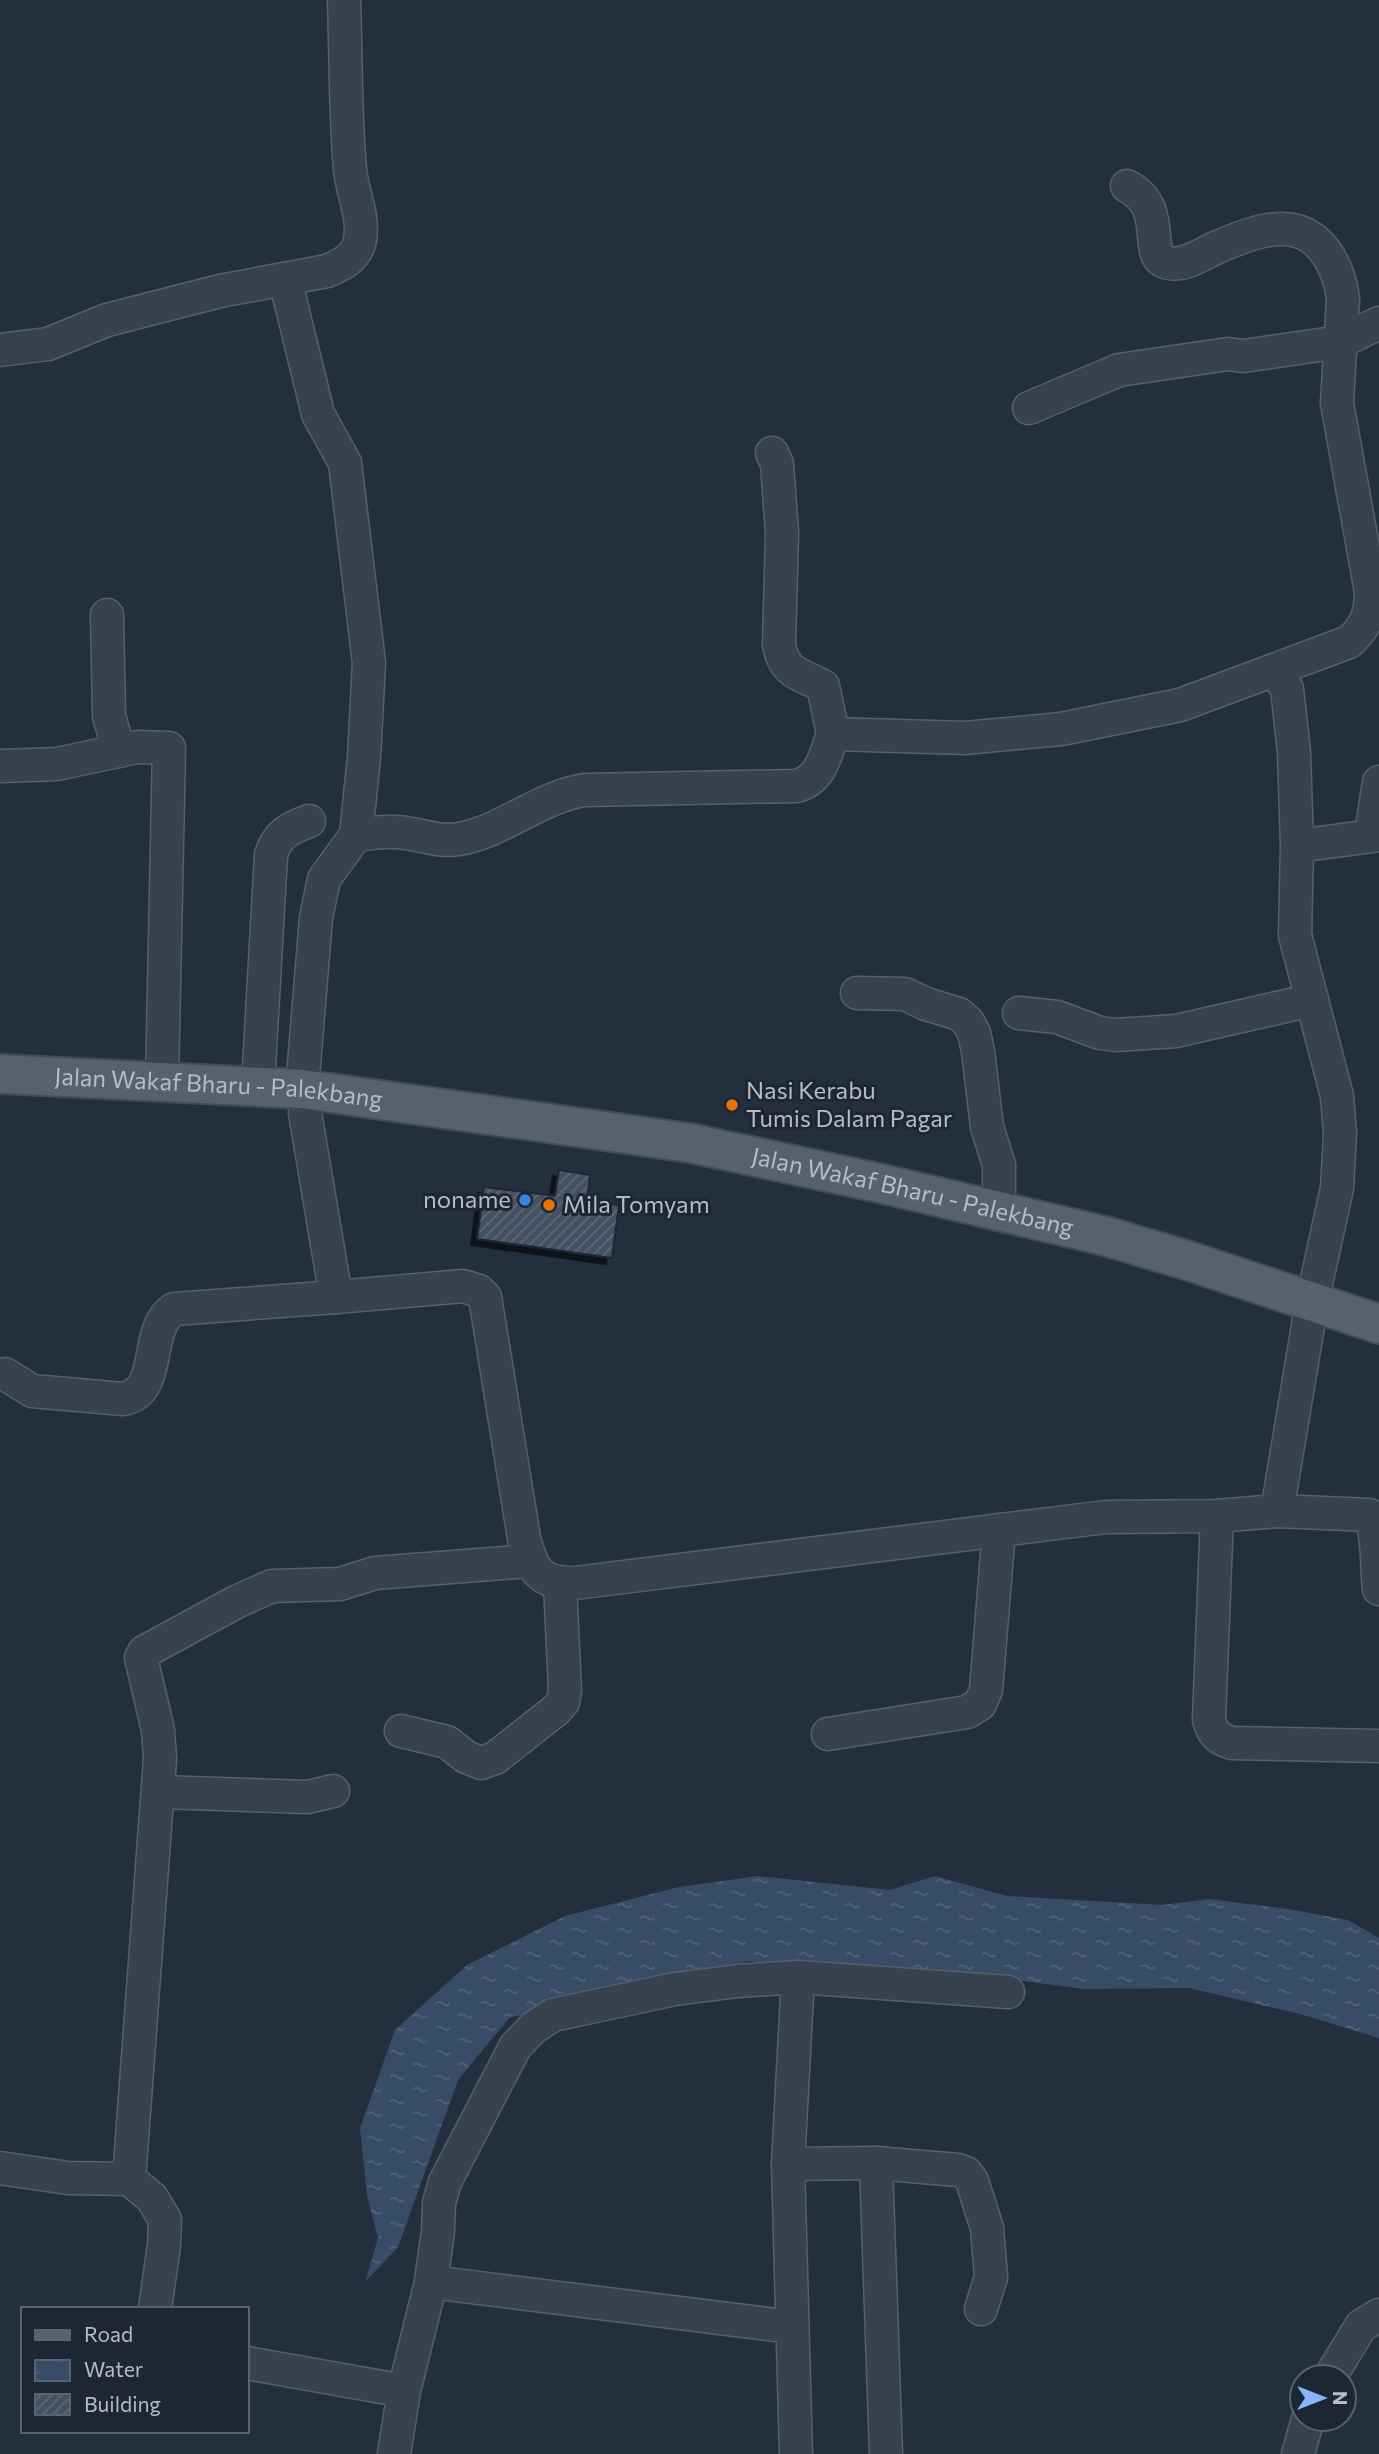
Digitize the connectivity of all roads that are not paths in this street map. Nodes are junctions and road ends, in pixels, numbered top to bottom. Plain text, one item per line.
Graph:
1 (344, 0) edge
2 (1127, 186) dead end
3 (285, 279) junction
4 (1379, 323) edge
5 (1340, 342) junction
6 (0, 350) edge
7 (1029, 408) dead end
8 (772, 453) dead end
9 (107, 615) dead end
10 (1274, 670) junction
11 (833, 734) junction
12 (119, 751) junction
13 (0, 766) edge
14 (1379, 782) edge
15 (309, 821) dead end
16 (356, 835) junction
17 (1375, 835) edge
18 (1297, 846) junction
19 (857, 993) dead end
20 (1312, 1000) junction
21 (1019, 1013) dead end
22 (0, 1074) edge
23 (162, 1082) junction
24 (258, 1085) junction
25 (0, 1100) edge
26 (304, 1101) junction
27 (999, 1212) junction
28 (336, 1297) junction
29 (1312, 1302) junction
30 (1379, 1324) edge
31 (5, 1374) dead end
32 (1277, 1510) junction
33 (1217, 1516) junction
34 (999, 1530) junction
35 (530, 1561) junction
36 (560, 1583) junction
37 (1379, 1589) edge
38 (401, 1731) dead end
39 (828, 1734) dead end
40 (1379, 1746) edge
41 (333, 1791) dead end
42 (159, 1792) junction
43 (798, 1977) junction
44 (1008, 1992) dead end
45 (876, 2163) junction
46 (788, 2164) junction
47 (1, 2176) edge
48 (129, 2179) junction
49 (431, 2282) junction
50 (155, 2307) edge
51 (981, 2309) dead end
52 (1379, 2315) edge
53 (792, 2327) junction
54 (248, 2363) edge
55 (1339, 2363) edge
56 (404, 2391) junction
57 (1304, 2433) edge
58 (394, 2454) edge
59 (796, 2454) edge
60 (886, 2454) edge
61 (1298, 2454) edge

1 - 3 street
2 - 5 street
3 - 6 street
3 - 16 street
4 - 5 street
5 - 7 street
5 - 10 street
8 - 11 street
9 - 12 street
10 - 11 street
10 - 18 street
11 - 16 street
12 - 13 street
12 - 23 street
14 - 17 street
15 - 24 street
16 - 26 street
17 - 18 street
18 - 20 street
19 - 27 street
20 - 21 street
20 - 29 street
22 - 23 main road, Jalan Wakaf Bharu - Palekbang
23 - 24 main road, Jalan Wakaf Bharu - Palekbang
24 - 26 main road, Jalan Wakaf Bharu - Palekbang
25 - 26 main road, Jalan Wakaf Bharu - Palekbang
26 - 27 main road, Jalan Wakaf Bharu - Palekbang
26 - 28 street
27 - 29 main road, Jalan Wakaf Bharu - Palekbang
28 - 31 street
28 - 35 street
29 - 30 main road, Jalan Wakaf Bharu - Palekbang
29 - 32 street
32 - 33 street
32 - 37 street
33 - 34 street
33 - 40 street
34 - 36 street
34 - 39 street
35 - 36 street
35 - 42 street
36 - 38 street
41 - 42 street
42 - 48 street
43 - 44 street
43 - 46 street
43 - 49 street
45 - 46 street
45 - 51 street
45 - 60 street
46 - 53 street
47 - 48 street
48 - 50 street
49 - 53 street
49 - 56 street
52 - 55 street
53 - 59 street
54 - 56 street
56 - 58 street
57 - 61 street

